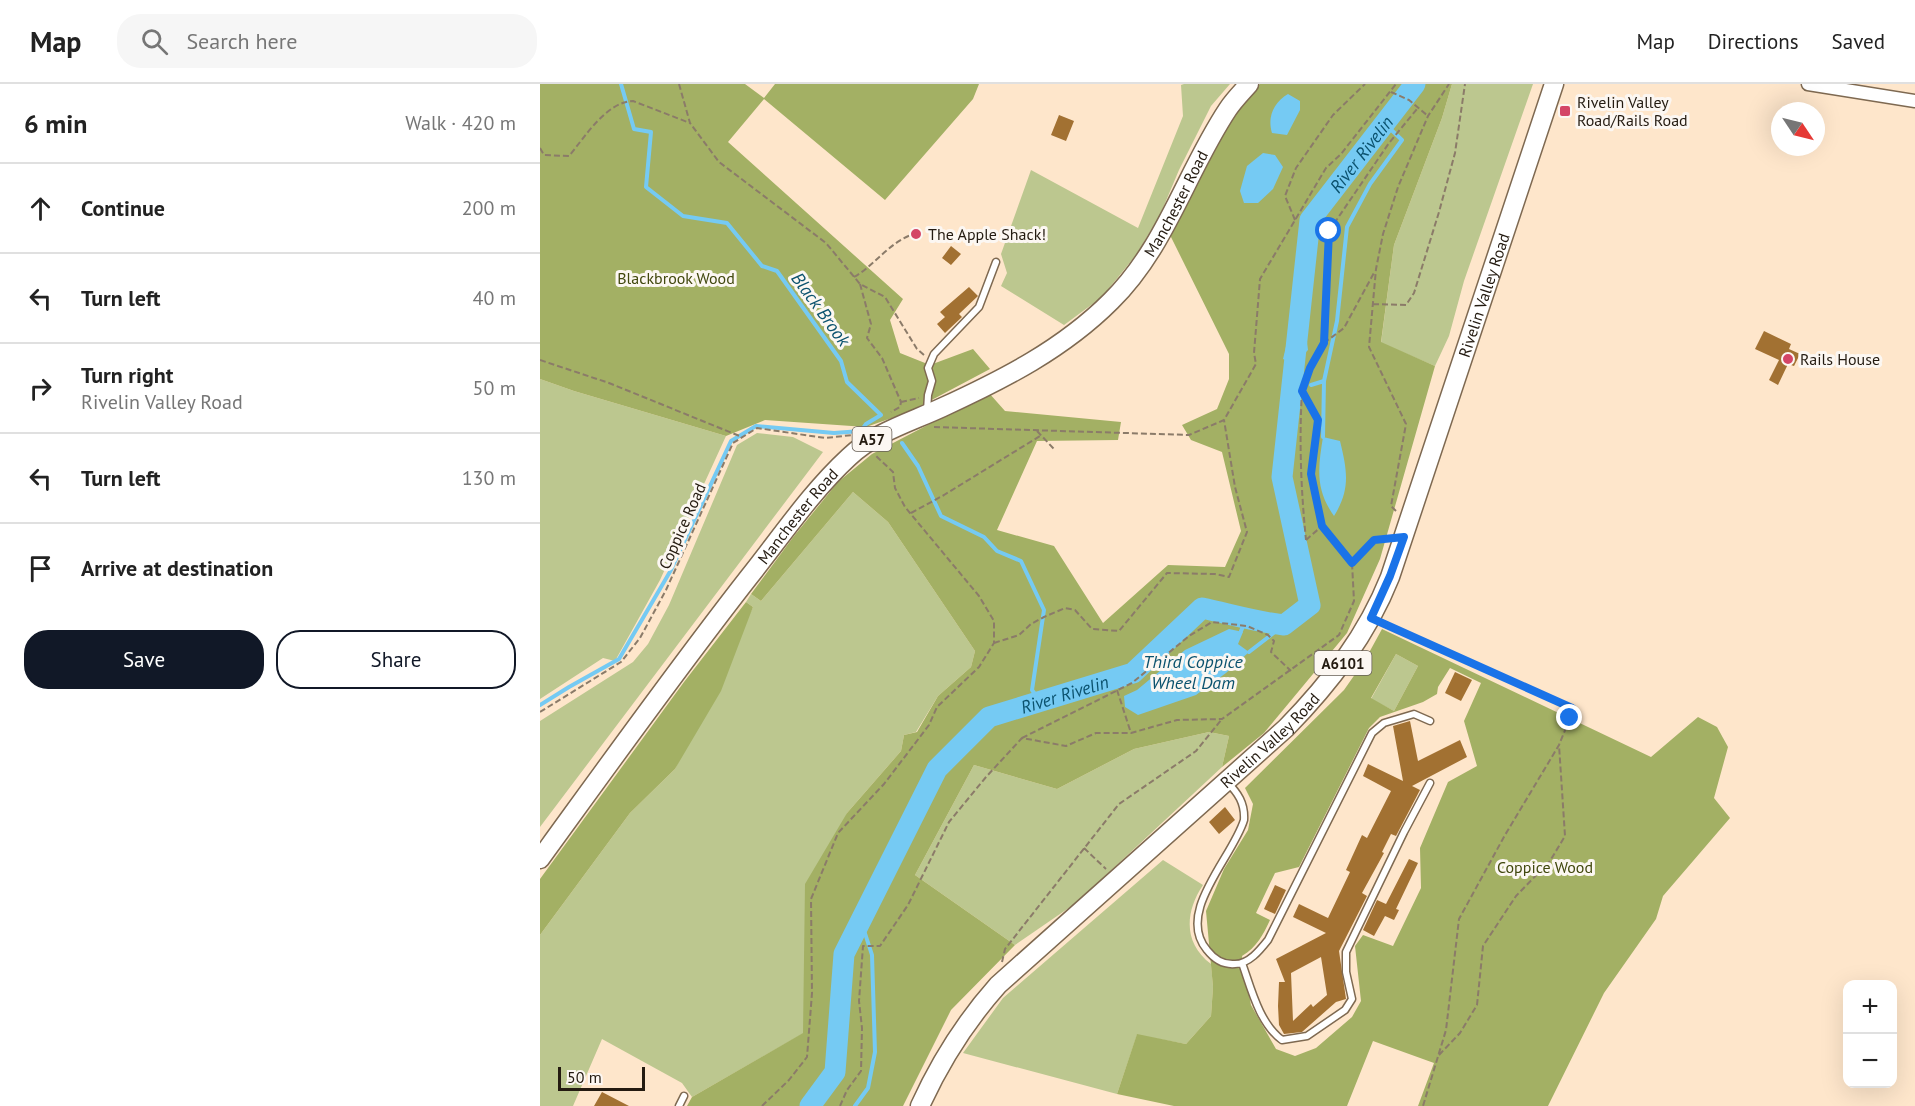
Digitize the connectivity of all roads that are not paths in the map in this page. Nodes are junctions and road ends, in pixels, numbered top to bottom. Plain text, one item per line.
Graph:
1 (1249, 84) edge
2 (1554, 84) edge
3 (1808, 84) edge
4 (1915, 101) edge
5 (996, 262) dead end
6 (925, 415) junction
7 (1430, 721) dead end
8 (1227, 782) junction
9 (1430, 783) dead end
10 (540, 858) edge
11 (1242, 963) junction
12 (684, 1096) dead end
13 (679, 1106) edge
14 (920, 1106) edge

1 - 6 main road, Manchester Road / A57
2 - 8 main road, Rivelin Valley Road / A6101
3 - 4 street
5 - 6 lane
6 - 10 main road, Manchester Road / A57
7 - 11 lane
8 - 11 lane
8 - 14 main road, Rivelin Valley Road / A6101
9 - 11 lane
12 - 13 lane

